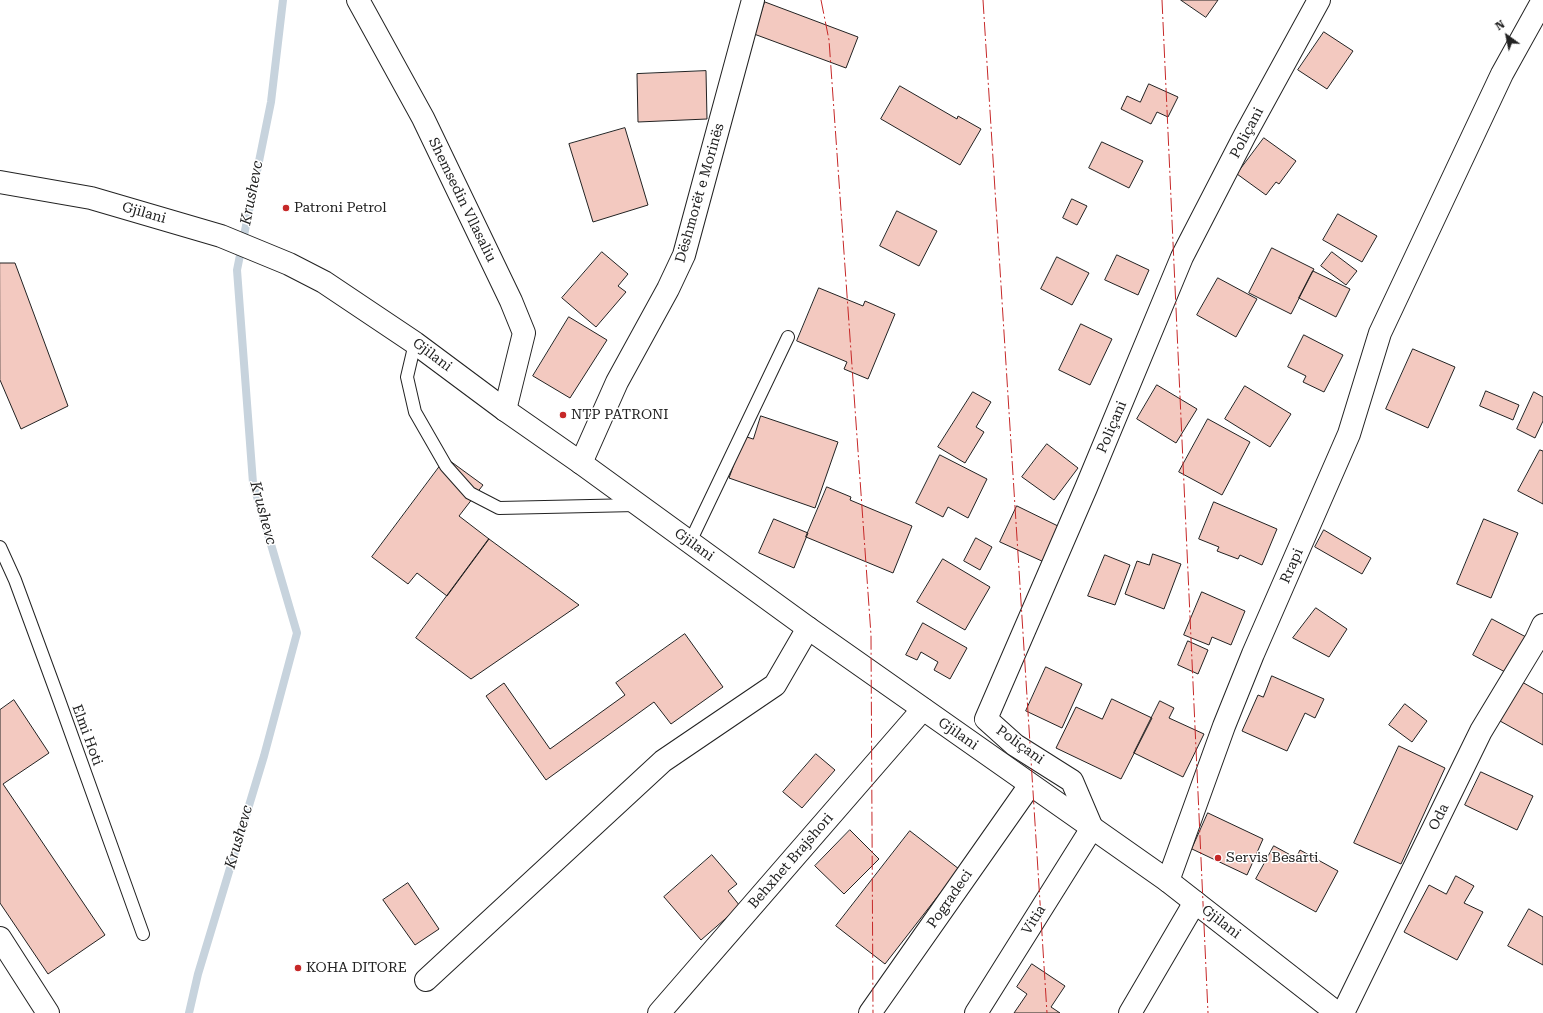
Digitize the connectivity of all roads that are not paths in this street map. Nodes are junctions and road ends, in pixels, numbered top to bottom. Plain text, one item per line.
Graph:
1 (358, 0) edge
2 (753, 0) edge
3 (1319, 0) edge
4 (1543, 0) edge
5 (0, 182) edge
6 (788, 337) dead end
7 (415, 343) junction
8 (505, 410) junction
9 (581, 463) junction
10 (639, 505) junction
11 (690, 542) junction
12 (0, 547) edge
13 (1543, 625) edge
14 (808, 628) junction
15 (923, 709) junction
16 (1030, 785) junction
17 (1092, 828) junction
18 (1168, 881) junction
19 (1195, 902) junction
20 (143, 934) dead end
21 (0, 938) edge
22 (426, 980) dead end
23 (48, 1013) edge
24 (659, 1013) edge
25 (870, 1013) edge
26 (976, 1013) edge
27 (1130, 1013) edge
28 (1337, 1013) edge
29 (1343, 1013) edge

1 - 8 street, Shemsedin Vllasaliu
2 - 9 street, Dëshmorët e Morinës
3 - 17 street, Poliçani
4 - 18 street, Rrapi
5 - 7 street, Gjilani
6 - 11 lane
7 - 8 street, Gjilani
7 - 10 lane
8 - 9 street, Gjilani
9 - 10 street, Gjilani
10 - 11 street, Gjilani
11 - 14 street, Gjilani
12 - 20 lane, Elmi Hoti
13 - 29 street, Oda
14 - 15 street, Gjilani
14 - 22 street
15 - 16 street, Gjilani
15 - 24 street, Behxhet Brajshori
16 - 17 street, Gjilani
16 - 25 street, Pogradeci
17 - 18 street, Gjilani
17 - 26 street, Vitia
18 - 19 street, Gjilani
19 - 27 street
19 - 28 street, Gjilani
21 - 23 street

